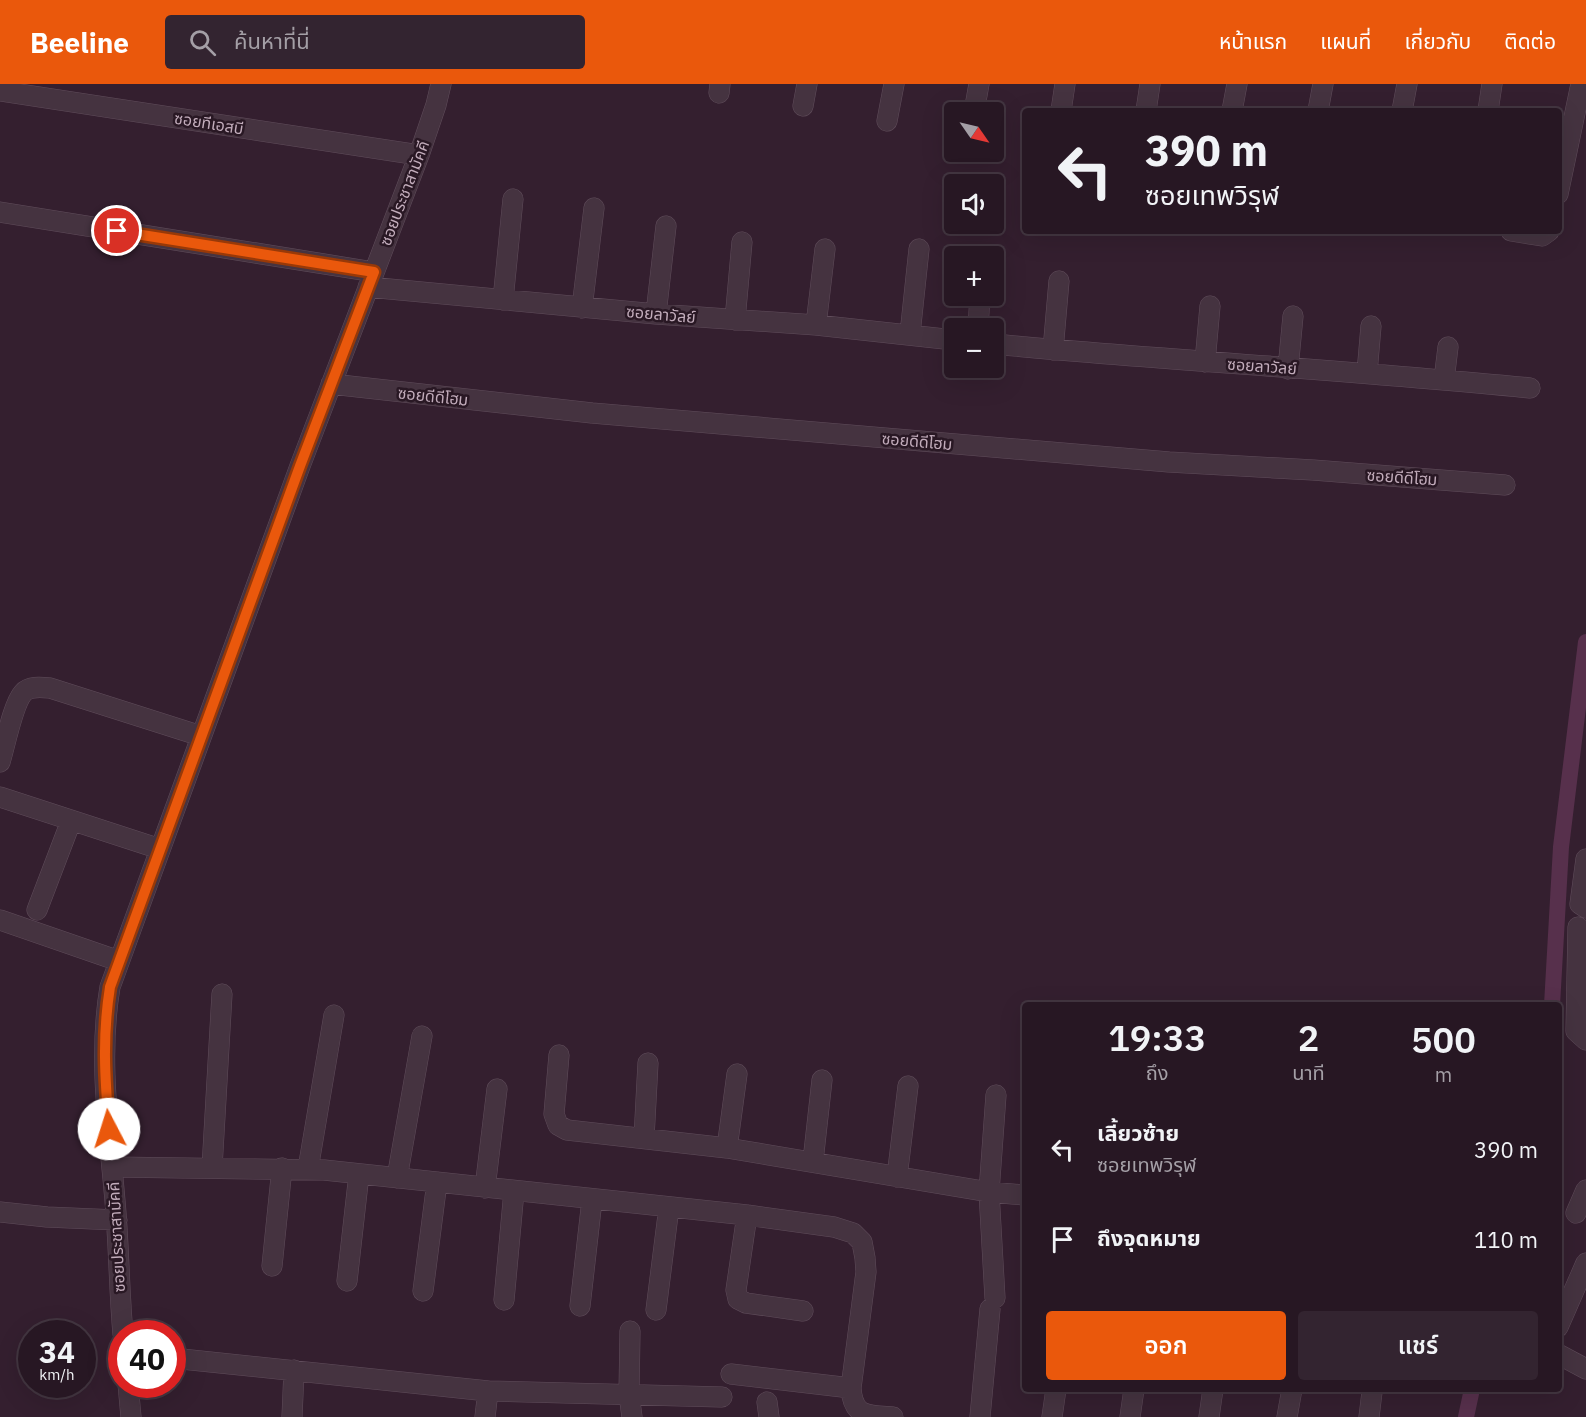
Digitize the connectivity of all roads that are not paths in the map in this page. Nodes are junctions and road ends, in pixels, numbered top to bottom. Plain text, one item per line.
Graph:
1 (441, 84) edge
2 (807, 84) edge
3 (894, 84) edge
4 (979, 84) edge
5 (1065, 84) edge
6 (1150, 84) edge
7 (1237, 84) edge
8 (1323, 84) edge
9 (1407, 84) edge
10 (1492, 84) edge
11 (1581, 84) edge
12 (0, 91) edge
13 (976, 102) edge
14 (803, 106) dead end
15 (1061, 108) edge
16 (1146, 108) edge
17 (1233, 108) edge
18 (1319, 108) edge
19 (1403, 108) edge
20 (1488, 108) edge
21 (887, 121) dead end
22 (419, 154) junction
23 (1562, 175) edge
24 (513, 199) dead end
25 (594, 208) dead end
26 (0, 212) edge
27 (666, 226) dead end
28 (1530, 234) edge
29 (1545, 234) edge
30 (742, 242) dead end
31 (825, 249) dead end
32 (918, 249) dead end
33 (371, 280) junction
34 (1059, 281) dead end
35 (503, 300) junction
36 (1210, 306) dead end
37 (582, 308) junction
38 (656, 314) junction
39 (1293, 316) dead end
40 (735, 320) junction
41 (816, 325) junction
42 (1371, 326) dead end
43 (910, 334) junction
44 (944, 339) edge
45 (1004, 345) edge
46 (1448, 347) dead end
47 (1053, 350) junction
48 (1205, 362) junction
49 (1288, 369) junction
50 (1366, 373) junction
51 (1444, 380) junction
52 (331, 384) junction
53 (1530, 388) dead end
54 (1505, 485) dead end
55 (201, 736) junction
56 (0, 762) edge
57 (0, 798) edge
58 (70, 820) junction
59 (160, 849) junction
60 (1586, 859) edge
61 (1586, 908) edge
62 (37, 910) dead end
63 (0, 921) edge
64 (1578, 927) dead end
65 (119, 961) junction
66 (222, 994) dead end
67 (334, 1015) dead end
68 (422, 1036) dead end
69 (1586, 1040) edge
70 (559, 1055) dead end
71 (648, 1062) dead end
72 (737, 1074) dead end
73 (822, 1080) dead end
74 (908, 1086) dead end
75 (497, 1089) dead end
76 (996, 1095) dead end
77 (644, 1138) junction
78 (728, 1148) junction
79 (813, 1161) junction
80 (112, 1167) junction
81 (212, 1168) junction
82 (282, 1168) junction
83 (308, 1169) junction
84 (360, 1174) junction
85 (897, 1177) junction
86 (397, 1178) junction
87 (437, 1182) junction
88 (485, 1188) junction
89 (1586, 1190) edge
90 (514, 1191) junction
91 (988, 1192) junction
92 (1022, 1195) edge
93 (592, 1200) junction
94 (669, 1207) junction
95 (0, 1212) edge
96 (1576, 1213) dead end
97 (747, 1215) junction
98 (117, 1220) junction
99 (1586, 1263) edge
100 (272, 1266) dead end
101 (347, 1281) dead end
102 (423, 1291) dead end
103 (504, 1300) dead end
104 (580, 1306) dead end
105 (657, 1310) dead end
106 (803, 1311) dead end
107 (1562, 1318) edge
108 (122, 1320) edge
109 (630, 1331) dead end
110 (1562, 1356) edge
111 (186, 1359) edge
112 (1586, 1369) edge
113 (294, 1370) junction
114 (730, 1374) dead end
115 (852, 1388) junction
116 (488, 1391) junction
117 (1056, 1392) edge
118 (1134, 1392) edge
119 (1213, 1392) edge
120 (1291, 1392) edge
121 (1372, 1392) dead end
122 (629, 1394) junction
123 (722, 1397) dead end
124 (129, 1398) edge
125 (856, 1414) edge
126 (131, 1417) edge
127 (292, 1417) edge
128 (485, 1417) edge
129 (632, 1417) edge
130 (893, 1417) edge
131 (980, 1417) edge
132 (1052, 1417) edge
133 (1130, 1417) edge
134 (1209, 1417) edge
135 (1287, 1417) edge
136 (1368, 1417) edge

1 - 22 street, ซอยประชาสามัคคี
2 - 14 street
3 - 21 street
4 - 13 street
5 - 15 street
6 - 16 street
7 - 17 street
8 - 18 street
9 - 19 street
10 - 20 street
11 - 23 street
12 - 22 street, ซอยทีเอสบี
22 - 33 street, ซอยประชาสามัคคี
24 - 35 street
25 - 37 street
26 - 33 street, ซอยลาวัลย์
27 - 38 street
28 - 29 street
30 - 40 street
31 - 41 street
32 - 43 street
33 - 35 street, ซอยลาวัลย์
33 - 52 street, ซอยประชาสามัคคี
34 - 47 street
35 - 37 street, ซอยลาวัลย์
36 - 48 street
37 - 38 street, ซอยลาวัลย์
38 - 40 street, ซอยลาวัลย์
39 - 49 street
40 - 41 street, ซอยลาวัลย์
41 - 43 street, ซอยลาวัลย์
42 - 50 street
43 - 44 street, ซอยลาวัลย์
45 - 47 street, ซอยลาวัลย์
46 - 51 street
47 - 48 street, ซอยลาวัลย์
48 - 49 street, ซอยลาวัลย์
49 - 50 street, ซอยลาวัลย์
50 - 51 street, ซอยลาวัลย์
51 - 53 street, ซอยลาวัลย์
52 - 54 street, ซอยดีดีโฮม
52 - 55 street, ซอยประชาสามัคคี
55 - 56 street
55 - 59 street, ซอยประชาสามัคคี
57 - 58 street
58 - 59 street
58 - 62 street
59 - 65 street, ซอยประชาสามัคคี
60 - 61 street
63 - 65 street
64 - 69 street
65 - 80 street, ซอยประชาสามัคคี
66 - 81 street
67 - 83 street
68 - 86 street
70 - 77 street
71 - 77 street
72 - 78 street
73 - 79 street
74 - 85 street
75 - 88 street
76 - 91 street
77 - 78 street
78 - 79 street
79 - 85 street
80 - 81 street
80 - 98 street, ซอยประชาสามัคคี
81 - 82 street
82 - 83 street
82 - 100 street
83 - 84 street
84 - 86 street
84 - 101 street
85 - 91 street
86 - 87 street
87 - 88 street
87 - 102 street
88 - 90 street
89 - 96 street
90 - 93 street
90 - 103 street
91 - 92 street
91 - 131 street
93 - 94 street
93 - 104 street
94 - 97 street
94 - 105 street
95 - 98 street
97 - 106 street
97 - 115 street
98 - 108 street, ซอยประชาสามัคคี
99 - 107 street
109 - 122 street
110 - 112 street
111 - 113 street
113 - 116 street
113 - 127 street
114 - 115 street
115 - 125 street
116 - 122 street
116 - 128 street
117 - 132 street
118 - 133 street
119 - 134 street
120 - 135 street
121 - 136 street
122 - 123 street
122 - 129 street
124 - 126 street
125 - 130 street

